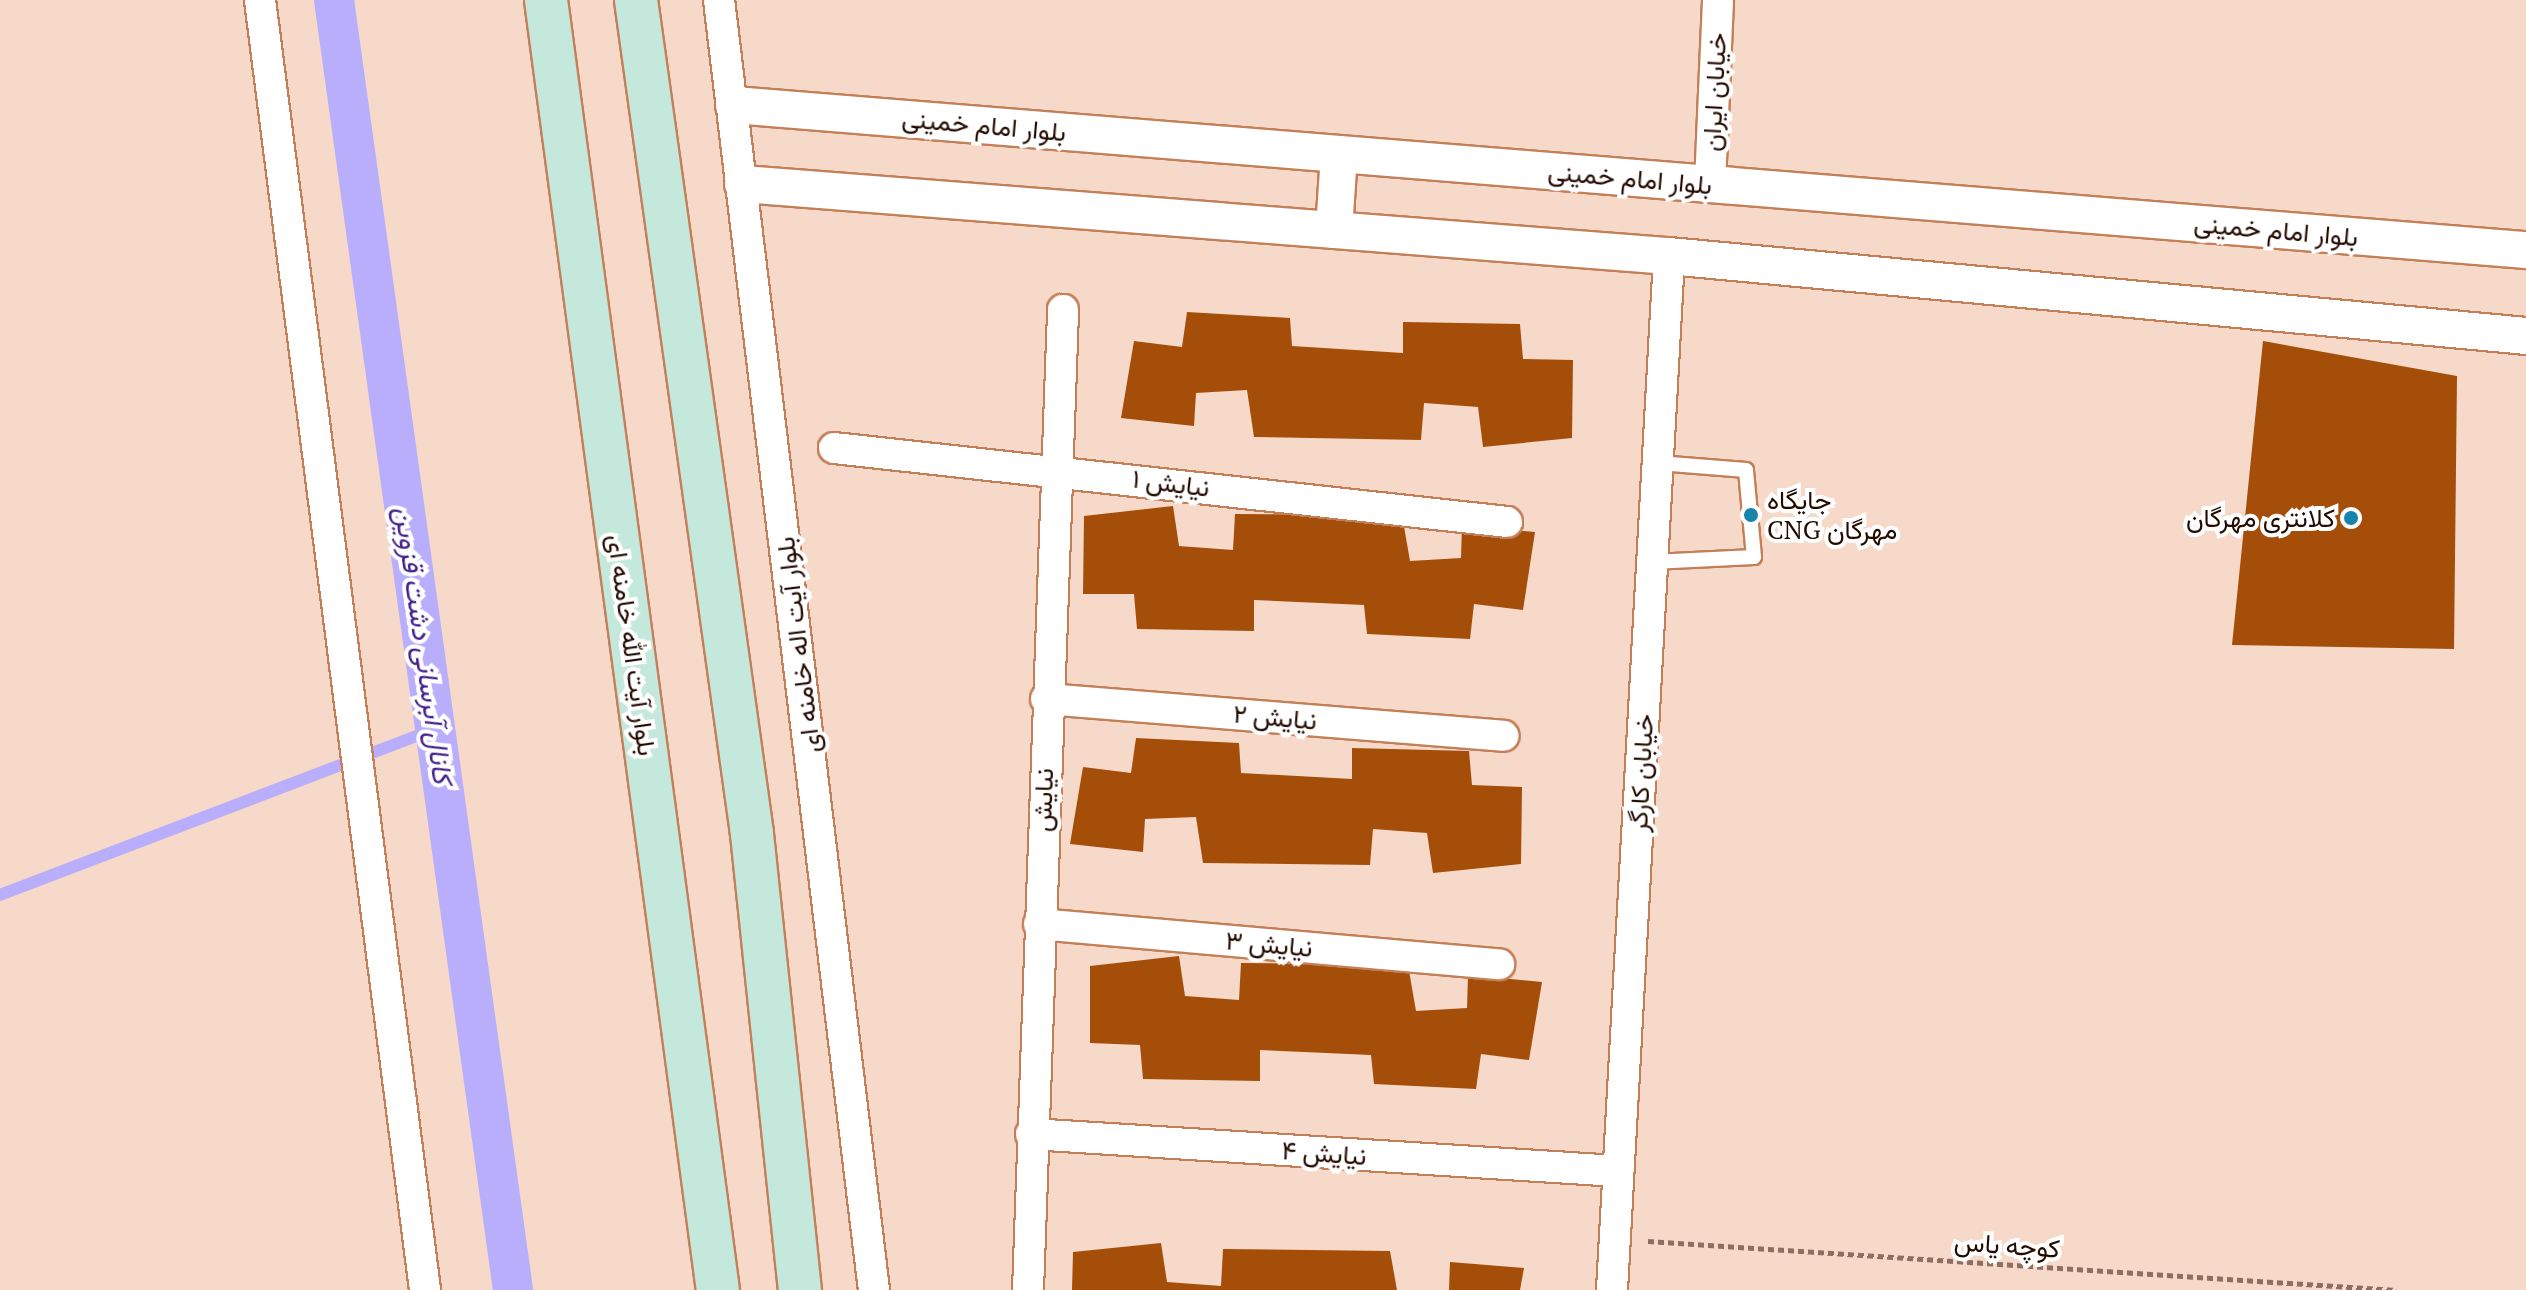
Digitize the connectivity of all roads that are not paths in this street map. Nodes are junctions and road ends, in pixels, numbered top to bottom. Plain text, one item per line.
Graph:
1 (260, 0) edge
2 (546, 0) edge
3 (636, 0) edge
4 (719, 0) edge
5 (1718, 0) edge
6 (734, 105) junction
7 (1339, 154) junction
8 (743, 184) junction
9 (1710, 184) junction
10 (1334, 230) junction
11 (2526, 250) edge
12 (1669, 256) junction
13 (1063, 310) dead end
14 (2526, 336) edge
15 (834, 448) dead end
16 (1658, 463) junction
17 (1055, 469) junction
18 (1507, 522) dead end
19 (1652, 562) junction
20 (1046, 699) junction
21 (1504, 736) dead end
22 (1039, 924) junction
23 (1499, 964) dead end
24 (1031, 1134) junction
25 (1617, 1171) junction
26 (425, 1290) edge
27 (718, 1290) edge
28 (800, 1290) edge
29 (874, 1290) edge
30 (1028, 1290) edge
31 (1612, 1290) edge

1 - 26 street
2 - 27 main road, بلوار آیت الله خامنه ای
3 - 28 main road
4 - 6 street, بلوار آیت اله خامنه ای
5 - 9 street, خیابان ایران
6 - 7 street, بلوار امام خمینی
6 - 8 street, بلوار آیت اله خامنه ای
7 - 9 street, بلوار امام خمینی
7 - 10 street
8 - 10 street
8 - 29 street, بلوار آیت اله خامنه ای
9 - 11 street, بلوار امام خمینی
10 - 12 street
12 - 14 street
12 - 16 street, خیابان کارگر
13 - 17 street, نیایش
15 - 17 street, نیایش ۱
16 - 19 street, خیابان کارگر
16 - 19 lane
17 - 18 street, نیایش ۱
17 - 20 street, نیایش
19 - 25 street, خیابان کارگر
20 - 21 street, نیایش ۲
20 - 22 street, نیایش
22 - 23 street, نیایش ۳
22 - 24 street, نیایش
24 - 25 street, نیایش ۴
24 - 30 street, نیایش
25 - 31 street, خیابان کارگر

